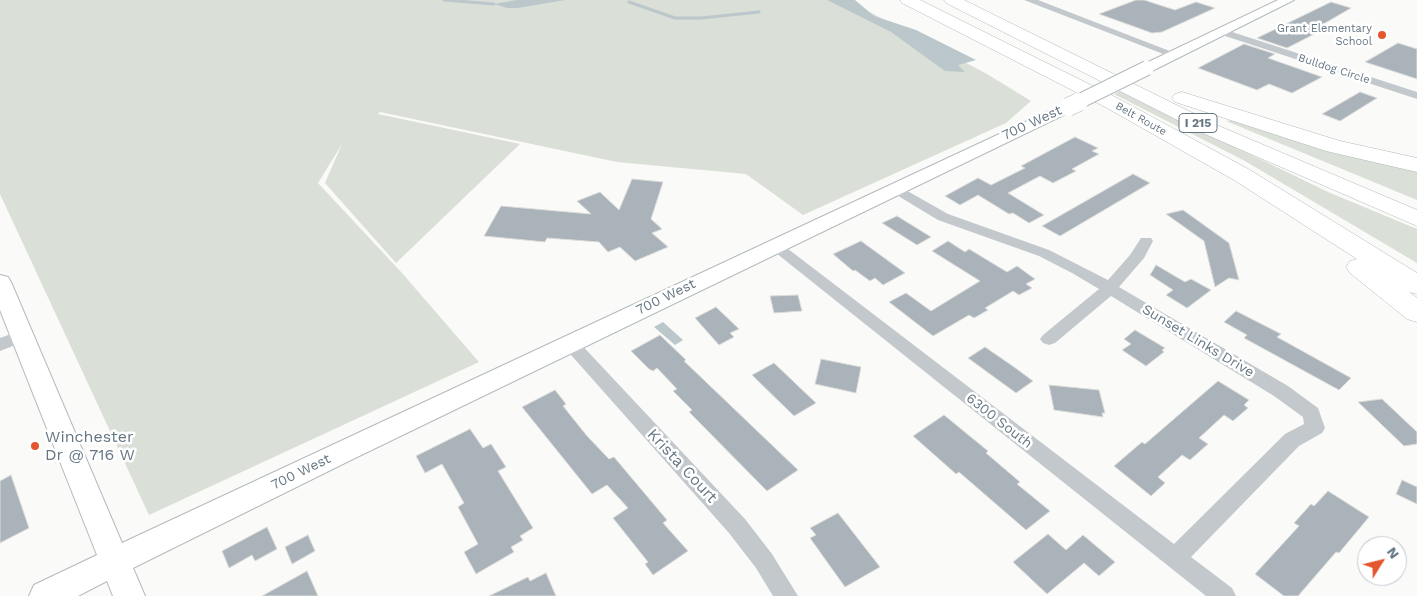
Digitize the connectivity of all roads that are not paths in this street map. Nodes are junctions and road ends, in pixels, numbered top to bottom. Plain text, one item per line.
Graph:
1 (908, 0) edge
2 (952, 0) edge
3 (1029, 0) edge
4 (1288, 0) edge
5 (984, 16) junction
6 (1223, 32) junction
7 (1175, 55) junction
8 (1417, 96) edge
9 (1417, 165) edge
10 (1242, 175) junction
11 (895, 188) junction
12 (1417, 219) edge
13 (1146, 241) dead end
14 (774, 245) junction
15 (1417, 285) edge
16 (1109, 287) junction
17 (3, 297) edge
18 (1417, 312) edge
19 (1049, 339) dead end
20 (11, 340) edge
21 (570, 343) junction
22 (1175, 558) junction
23 (115, 562) junction
24 (45, 596) edge
25 (129, 596) edge
26 (786, 596) edge
27 (1224, 596) edge

1 - 10 highway, Belt Route / I 215
2 - 5 highway, Belt Route / I 215
3 - 7 street
4 - 6 main road, 700 West
5 - 9 highway
5 - 12 highway, Belt Route / I 215
6 - 7 main road, 700 West
6 - 8 street, Bulldog Circle
7 - 11 main road, 700 West, bridge
10 - 15 highway, Belt Route / I 215
10 - 18 highway
11 - 14 main road, 700 West
11 - 16 street, Sunset Links Drive
13 - 16 street
14 - 21 main road, 700 West
14 - 22 street, 6300 South
16 - 19 street
16 - 22 street, Sunset Links Drive
17 - 20 main road
20 - 23 main road
21 - 23 main road, 700 West
21 - 26 street, Krista Court
22 - 27 street, 6300 South
23 - 24 main road, 700 West
23 - 25 main road

